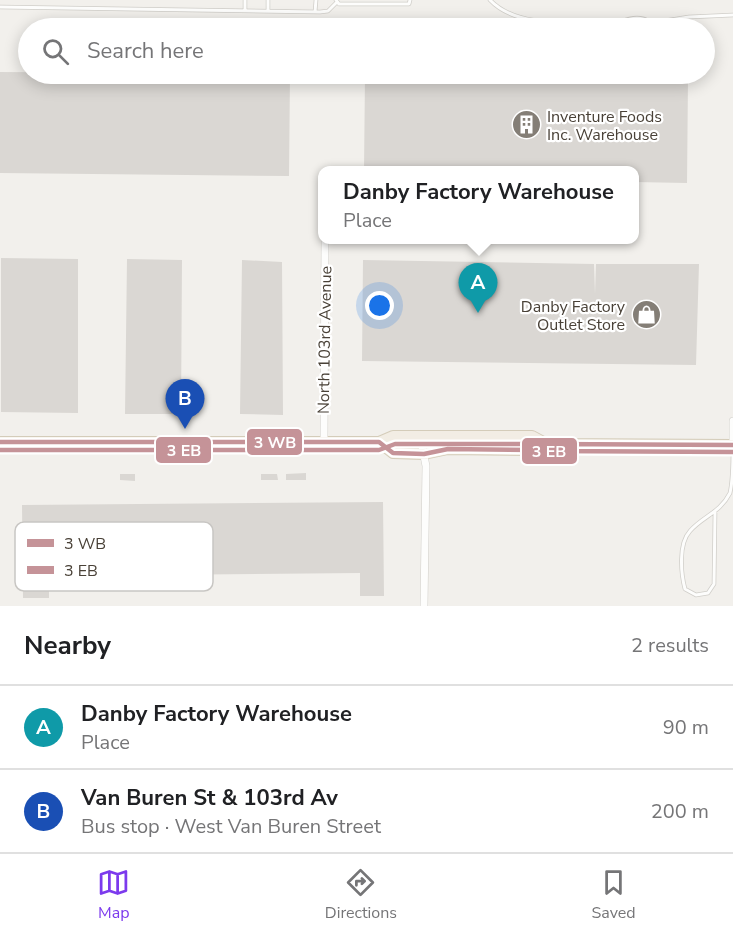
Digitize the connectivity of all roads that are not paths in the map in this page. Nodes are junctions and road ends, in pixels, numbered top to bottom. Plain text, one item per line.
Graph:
1 (244, 0) edge
2 (268, 0) edge
3 (316, 0) edge
4 (410, 0) edge
5 (490, 0) edge
6 (336, 1) edge
7 (0, 8) edge
8 (245, 11) junction
9 (268, 11) junction
10 (315, 12) junction
11 (733, 15) edge
12 (520, 18) edge
13 (628, 18) edge
14 (645, 18) edge
15 (685, 18) edge
16 (325, 244) edge
17 (733, 421) edge
18 (420, 436) junction
19 (494, 436) junction
20 (324, 441) junction
21 (0, 442) edge
22 (379, 442) junction
23 (548, 444) junction
24 (733, 445) edge
25 (424, 454) junction
26 (715, 513) junction
27 (424, 606) edge

1 - 8 lane
2 - 9 lane
3 - 10 lane
4 - 6 lane
5 - 12 lane
6 - 10 lane
7 - 8 lane
8 - 9 lane
9 - 10 lane
11 - 15 lane
13 - 14 lane
16 - 20 street, North 103rd Avenue
17 - 24 street
18 - 19 main road
18 - 22 main road
18 - 25 street
19 - 23 main road
19 - 25 main road
20 - 21 main road
20 - 22 main road
22 - 25 main road
23 - 24 main road
23 - 25 main road
24 - 26 lane
25 - 27 street
26 - 26 lane

